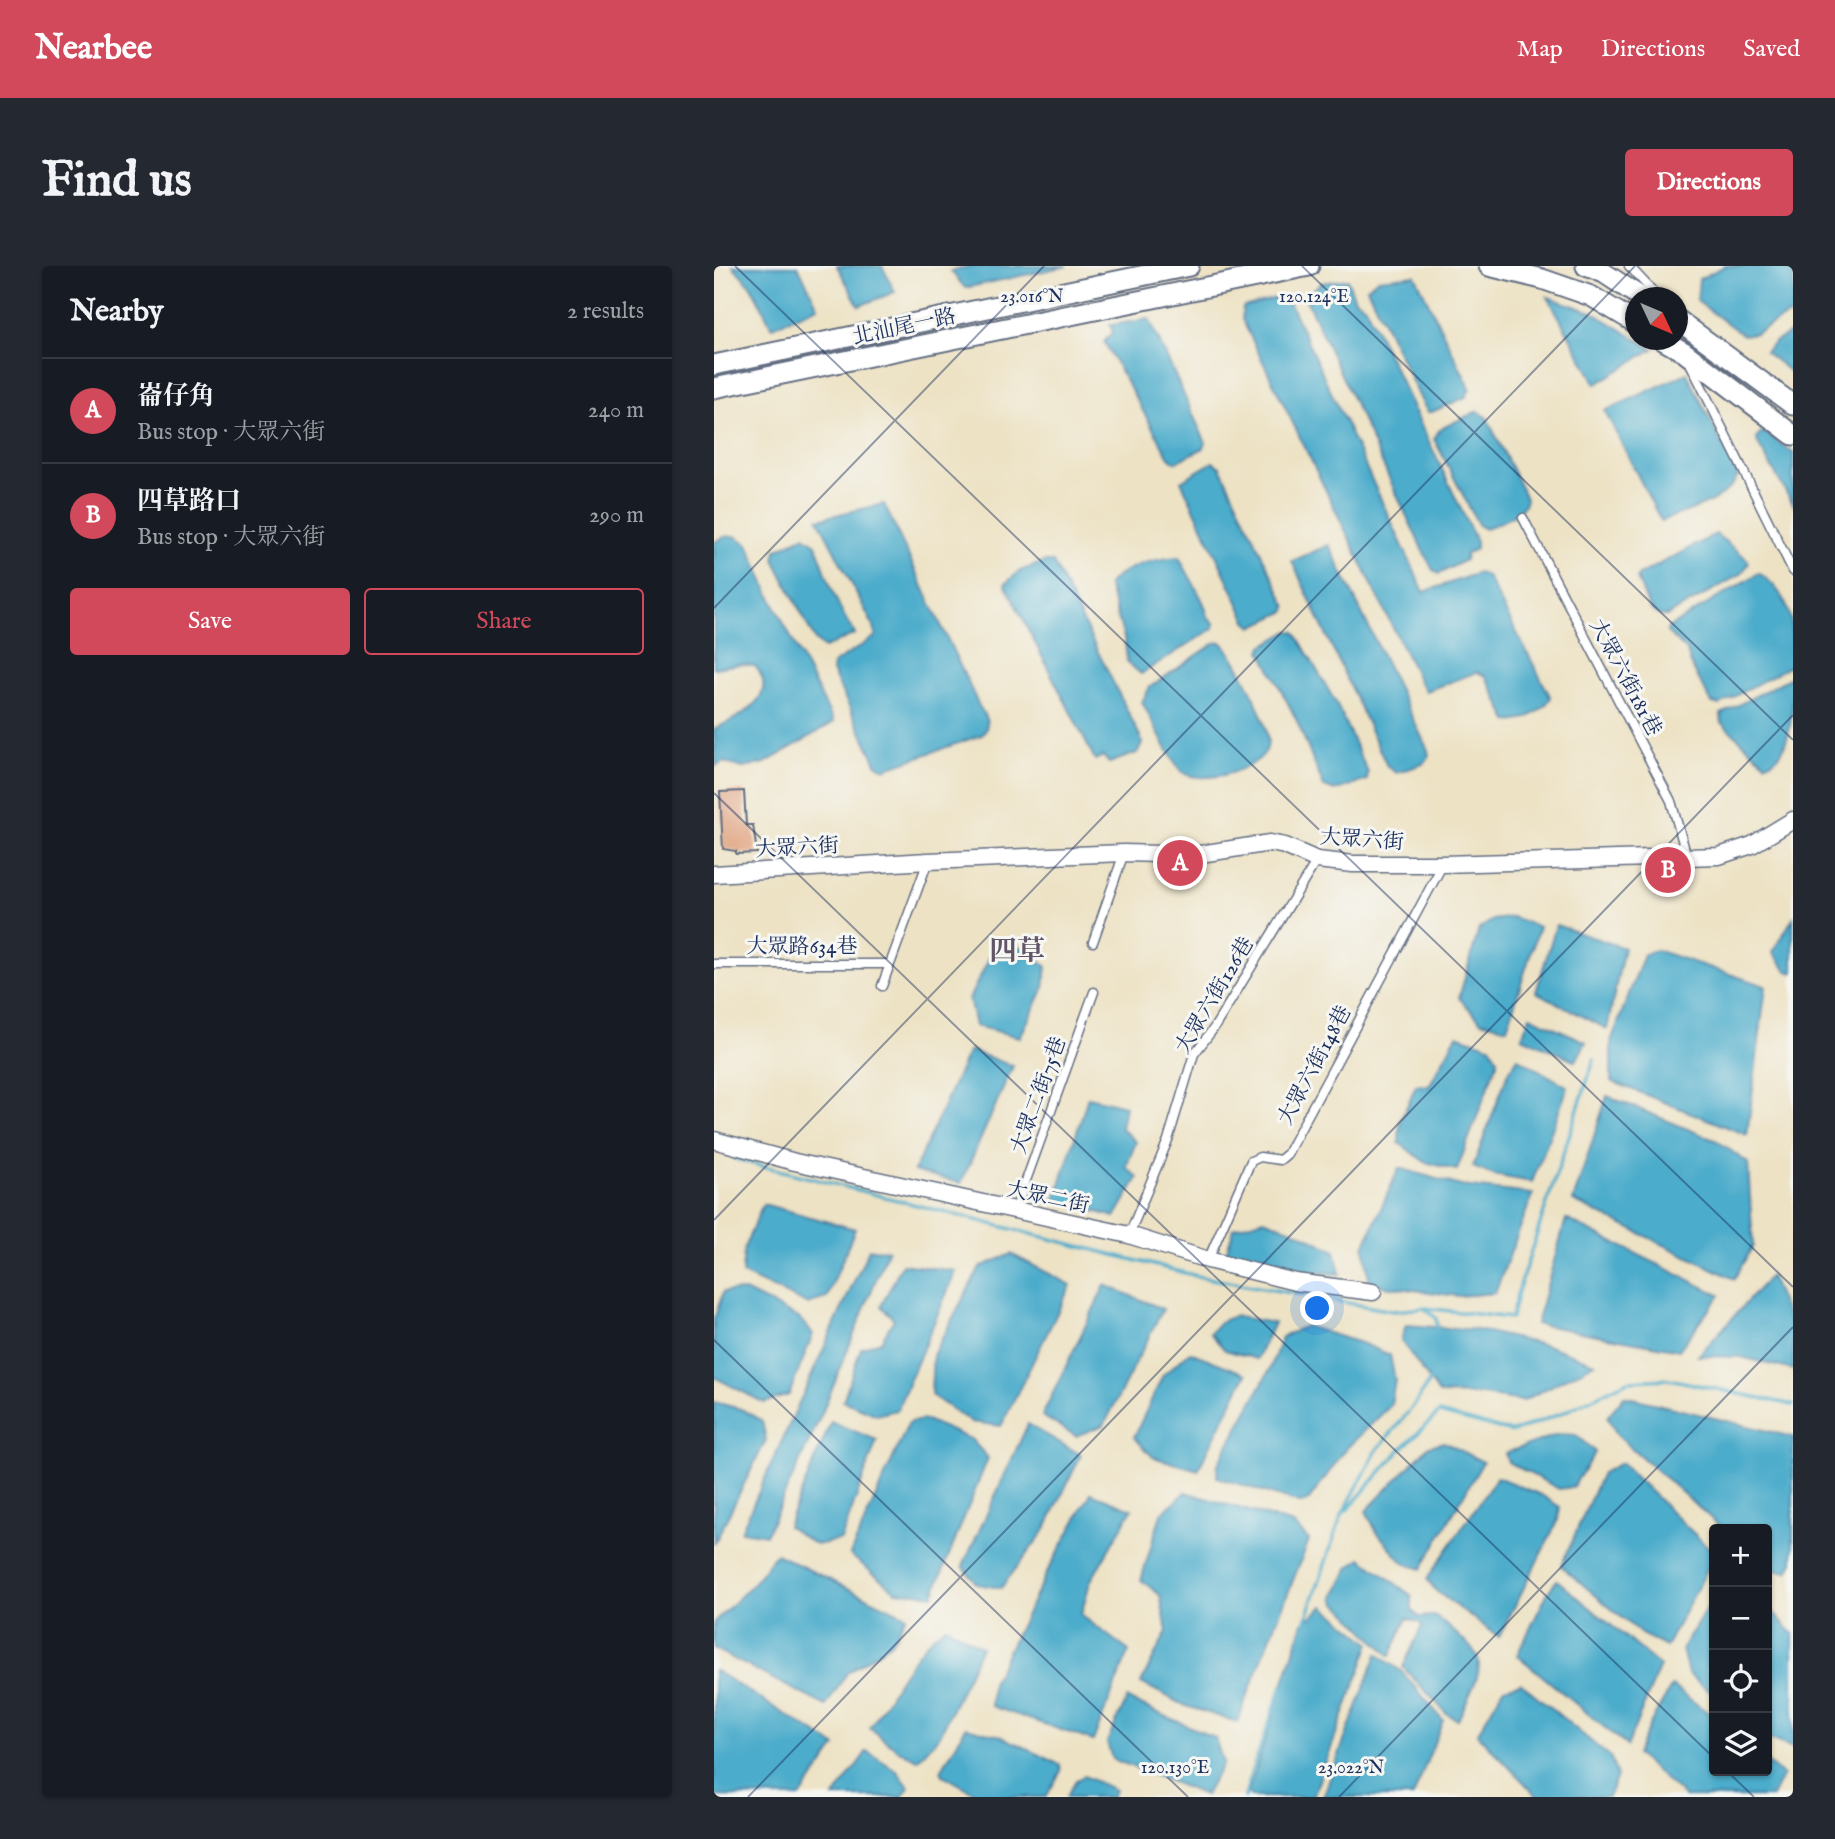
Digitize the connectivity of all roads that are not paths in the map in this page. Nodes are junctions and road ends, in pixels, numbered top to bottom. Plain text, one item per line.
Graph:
1 (1189, 266) edge
2 (1309, 266) edge
3 (1489, 266) edge
4 (1586, 266) edge
5 (1629, 266) edge
6 (1263, 271) edge
7 (1128, 272) edge
8 (1625, 287) edge
9 (1649, 287) edge
10 (1031, 299) junction
11 (1625, 316) edge
12 (1037, 322) junction
13 (1688, 326) edge
14 (820, 343) junction
15 (1681, 350) edge
16 (1685, 352) junction
17 (714, 365) edge
18 (824, 366) junction
19 (714, 388) edge
20 (1793, 405) edge
21 (1793, 435) edge
22 (1523, 518) dead end
23 (1793, 571) edge
24 (1793, 820) edge
25 (1124, 853) junction
26 (1687, 857) junction
27 (928, 860) junction
28 (1317, 860) junction
29 (1443, 864) junction
30 (714, 874) edge
31 (1093, 942) dead end
32 (714, 964) edge
33 (890, 964) junction
34 (882, 986) dead end
35 (1094, 992) dead end
36 (714, 1140) edge
37 (1015, 1211) junction
38 (1129, 1236) junction
39 (1208, 1260) junction
40 (1373, 1292) dead end

1 - 7 street, 北汕尾一路
2 - 6 street, 北汕尾一路
3 - 11 street
4 - 8 street
5 - 9 lane
6 - 12 street, 北汕尾一路
7 - 10 street, 北汕尾一路
10 - 12 street
10 - 14 street, 北汕尾一路
12 - 18 street, 北汕尾一路
13 - 20 street
14 - 17 street, 北汕尾一路
14 - 18 street
15 - 16 street
16 - 21 street
16 - 23 lane
18 - 19 street, 北汕尾一路
22 - 26 lane, 大眾六街181巷
24 - 26 street, 大眾六街
25 - 27 street, 大眾六街
25 - 28 street, 大眾六街
25 - 31 lane
26 - 29 street, 大眾六街
27 - 30 street, 大眾六街
27 - 33 lane
28 - 29 street, 大眾六街
28 - 38 lane, 大眾六街126巷
29 - 39 lane, 大眾六街148巷
32 - 33 lane, 大眾路634巷
33 - 34 lane
35 - 37 lane, 大眾二街75巷
36 - 37 street, 大眾二街
37 - 38 street, 大眾二街
38 - 39 street, 大眾二街
39 - 40 street, 大眾二街

